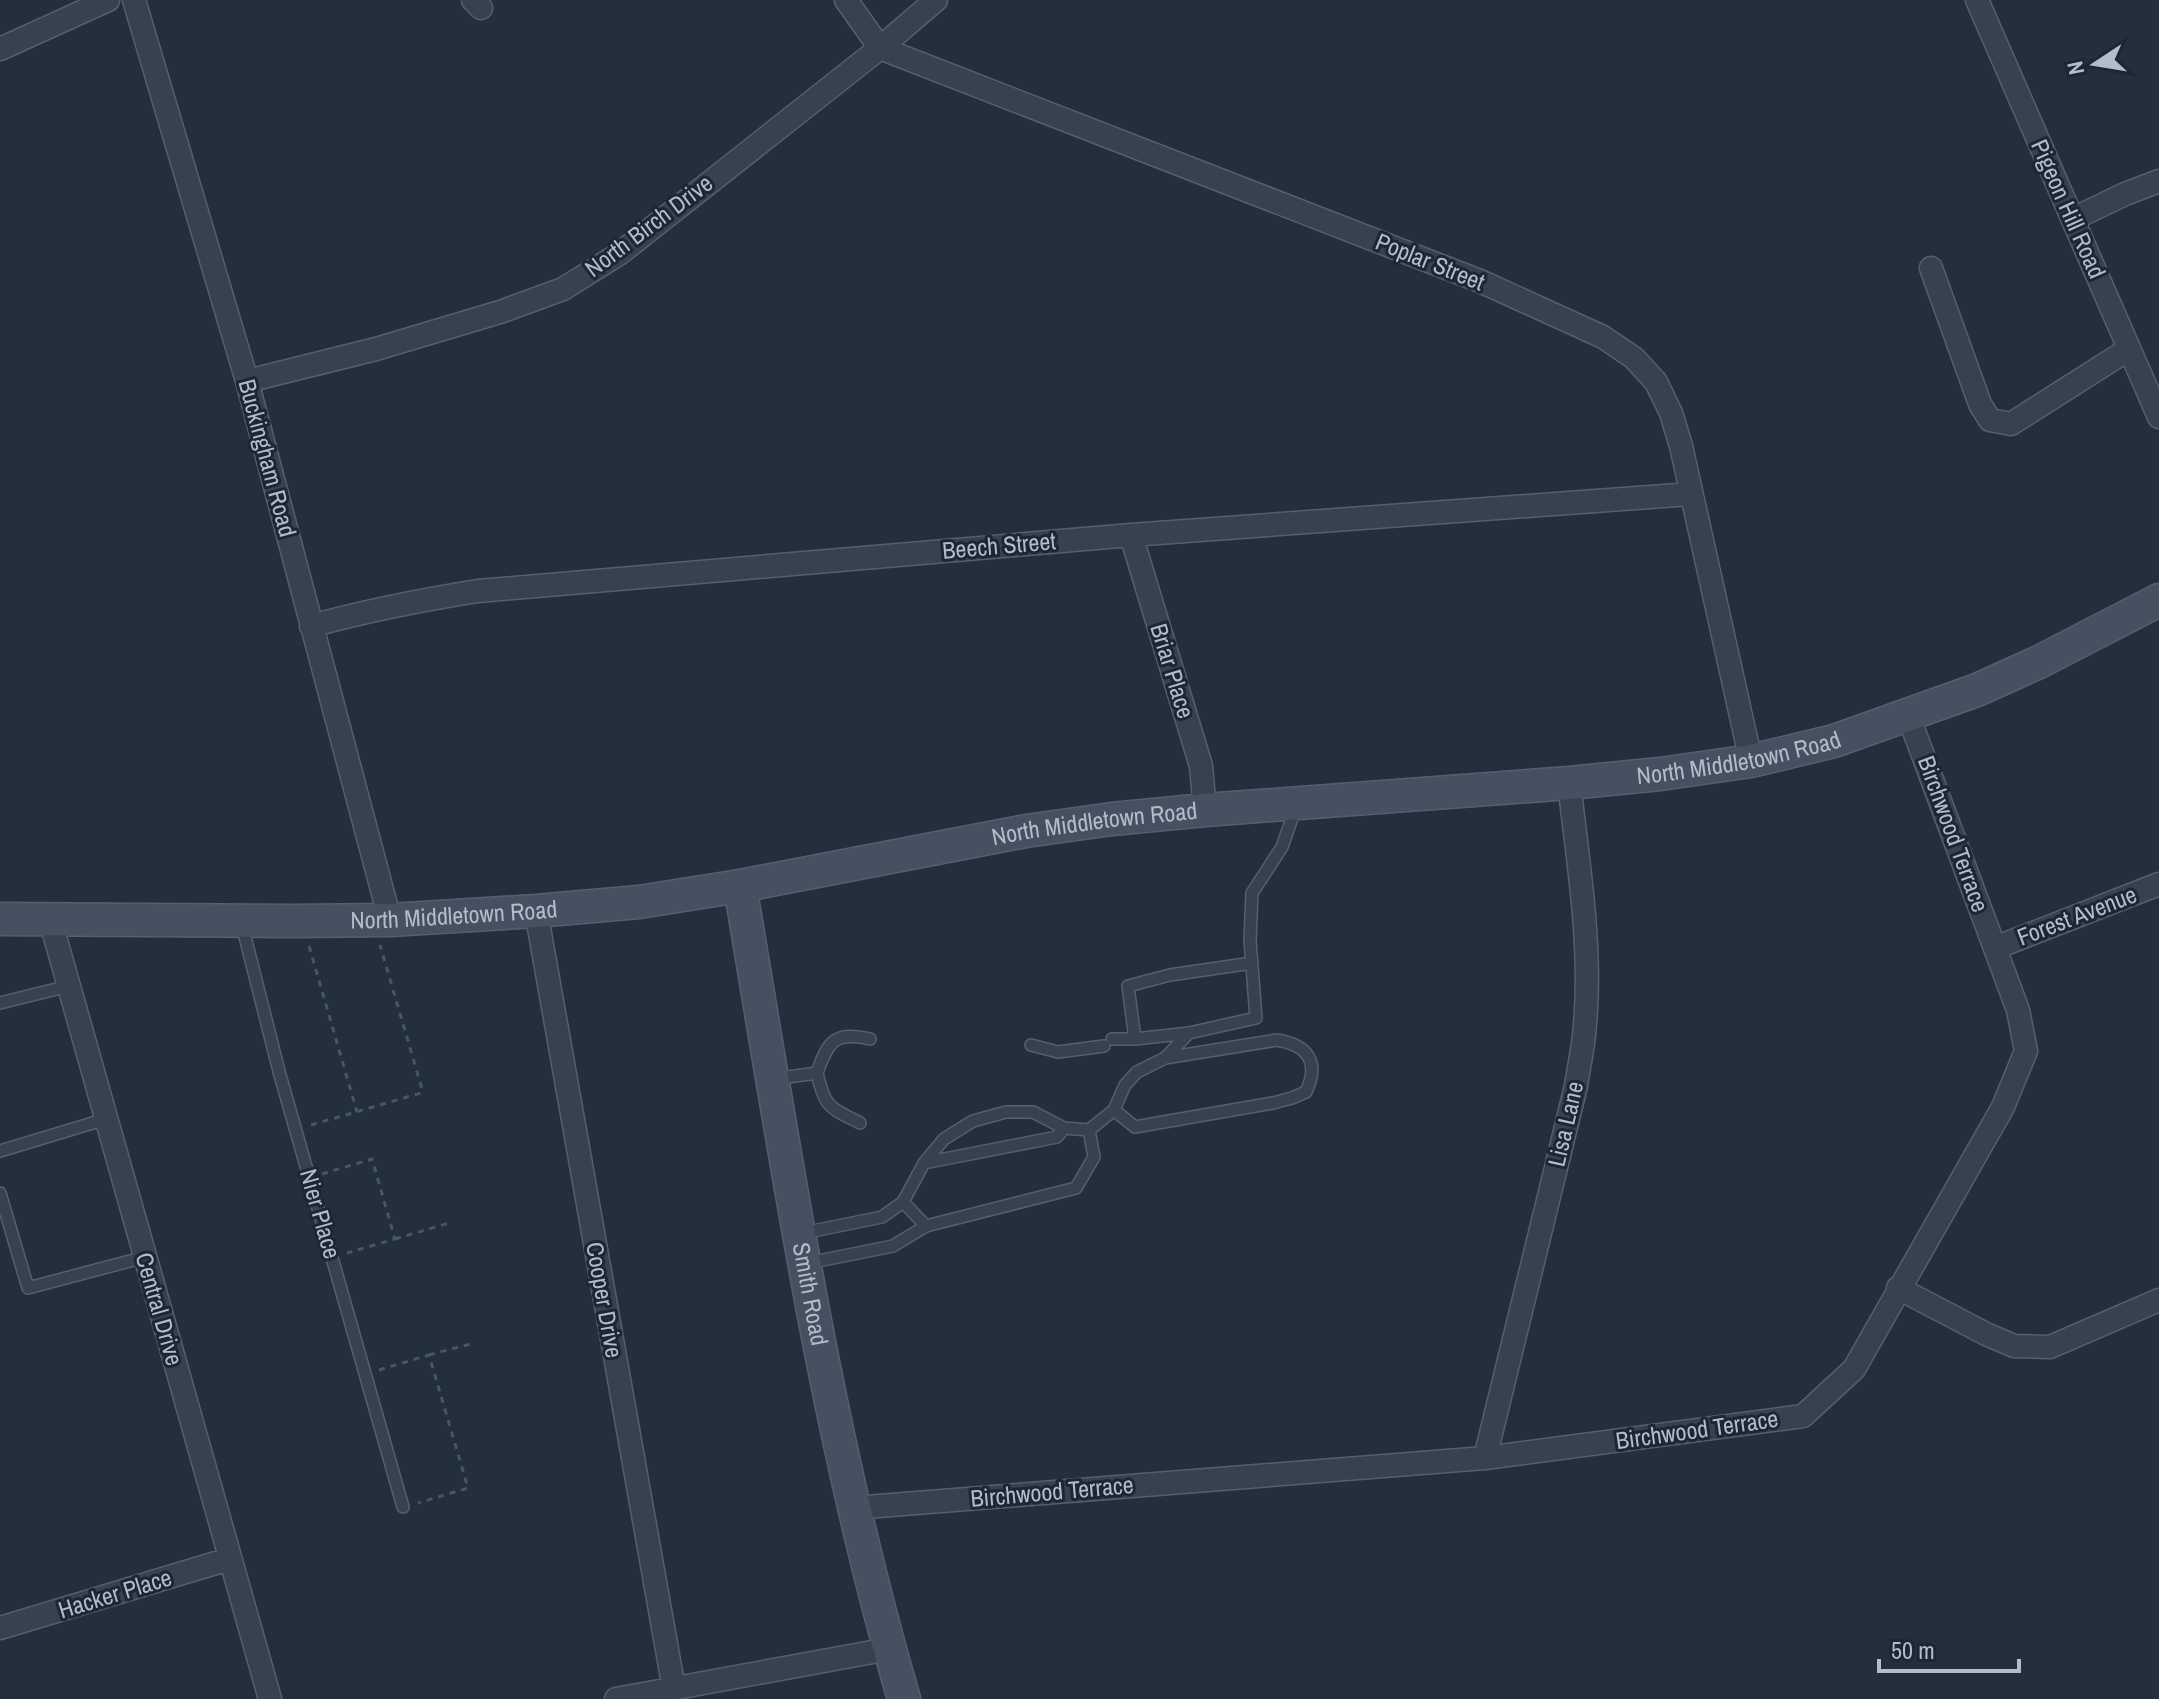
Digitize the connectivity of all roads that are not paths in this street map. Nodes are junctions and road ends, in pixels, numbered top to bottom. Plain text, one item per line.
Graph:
1 (108, 0) edge
2 (134, 0) edge
3 (846, 0) edge
4 (936, 0) edge
5 (1977, 0) edge
6 (880, 48) junction
7 (0, 49) edge
8 (2159, 181) edge
9 (2073, 219) junction
10 (1931, 268) dead end
11 (2129, 349) junction
12 (247, 381) junction
13 (2159, 417) edge
14 (1691, 494) junction
15 (1131, 535) junction
16 (2159, 600) edge
17 (311, 626) junction
18 (1908, 715) junction
19 (1751, 761) junction
20 (1569, 783) junction
21 (1298, 803) junction
22 (1205, 810) junction
23 (2159, 884) edge
24 (740, 886) junction
25 (536, 911) junction
26 (0, 919) edge
27 (50, 919) junction
28 (241, 920) junction
29 (384, 930) junction
30 (1995, 948) junction
31 (1252, 963) junction
32 (69, 986) junction
33 (0, 1003) edge
34 (1189, 1033) junction
35 (870, 1039) dead end
36 (1135, 1039) junction
37 (1031, 1045) dead end
38 (1165, 1058) junction
39 (817, 1073) junction
40 (773, 1080) junction
41 (1114, 1110) junction
42 (106, 1119) junction
43 (860, 1123) dead end
44 (1064, 1128) junction
45 (1089, 1130) junction
46 (0, 1151) edge
47 (924, 1163) junction
48 (0, 1193) edge
49 (903, 1202) junction
50 (926, 1226) junction
51 (802, 1249) junction
52 (145, 1257) junction
53 (1898, 1288) junction
54 (2159, 1300) edge
55 (1485, 1458) junction
56 (403, 1507) road end
57 (853, 1508) junction
58 (229, 1559) junction
59 (0, 1628) edge
60 (889, 1649) junction
61 (674, 1689) junction
62 (270, 1699) edge
63 (616, 1699) edge
64 (904, 1699) edge

1 - 7 street
2 - 12 street, Buckingham Road
3 - 6 street
4 - 6 street, North Birch Drive
5 - 9 street, Pigeon Hill Road
6 - 12 street, North Birch Drive
6 - 14 street, Poplar Street
8 - 9 street
9 - 11 street, Pigeon Hill Road
10 - 11 street
11 - 13 street, Pigeon Hill Road
12 - 17 street, Buckingham Road
14 - 15 street, Beech Street
14 - 19 street, Poplar Street
15 - 17 street, Beech Street
15 - 22 street, Briar Place
16 - 18 street, North Middletown Road
17 - 29 street, Buckingham Road
18 - 19 street, North Middletown Road
18 - 30 street, Birchwood Terrace
19 - 20 street, North Middletown Road
20 - 21 street, North Middletown Road
20 - 55 street, Lisa Lane
21 - 22 street, North Middletown Road
21 - 31 lane
22 - 24 street, North Middletown Road
23 - 30 street, Forest Avenue
24 - 25 street, North Middletown Road
24 - 40 street, Smith Road
25 - 29 street, North Middletown Road
25 - 61 street, Cooper Drive
26 - 27 street, North Middletown Road
27 - 28 street, North Middletown Road
27 - 32 street, Central Drive
28 - 29 street, North Middletown Road
28 - 56 lane, Nier Place
30 - 53 street, Birchwood Terrace
31 - 34 lane
31 - 36 lane
32 - 33 lane
32 - 42 street, Central Drive
34 - 36 lane
34 - 38 lane
35 - 39 lane
36 - 37 lane
38 - 41 lane
38 - 41 lane
39 - 40 lane
39 - 43 lane
40 - 51 street, Smith Road
41 - 45 lane
42 - 46 lane
42 - 52 street, Central Drive
44 - 45 lane
44 - 47 lane
44 - 47 lane
45 - 50 lane
47 - 49 lane
48 - 52 lane
49 - 50 lane
49 - 51 lane
50 - 51 lane
51 - 57 street, Smith Road
52 - 58 street, Central Drive
53 - 54 street
53 - 55 street, Birchwood Terrace
55 - 57 street, Birchwood Terrace
57 - 60 street, Smith Road
58 - 59 street, Hacker Place
58 - 62 street, Central Drive
60 - 61 street
60 - 64 street, Smith Road
61 - 63 street

